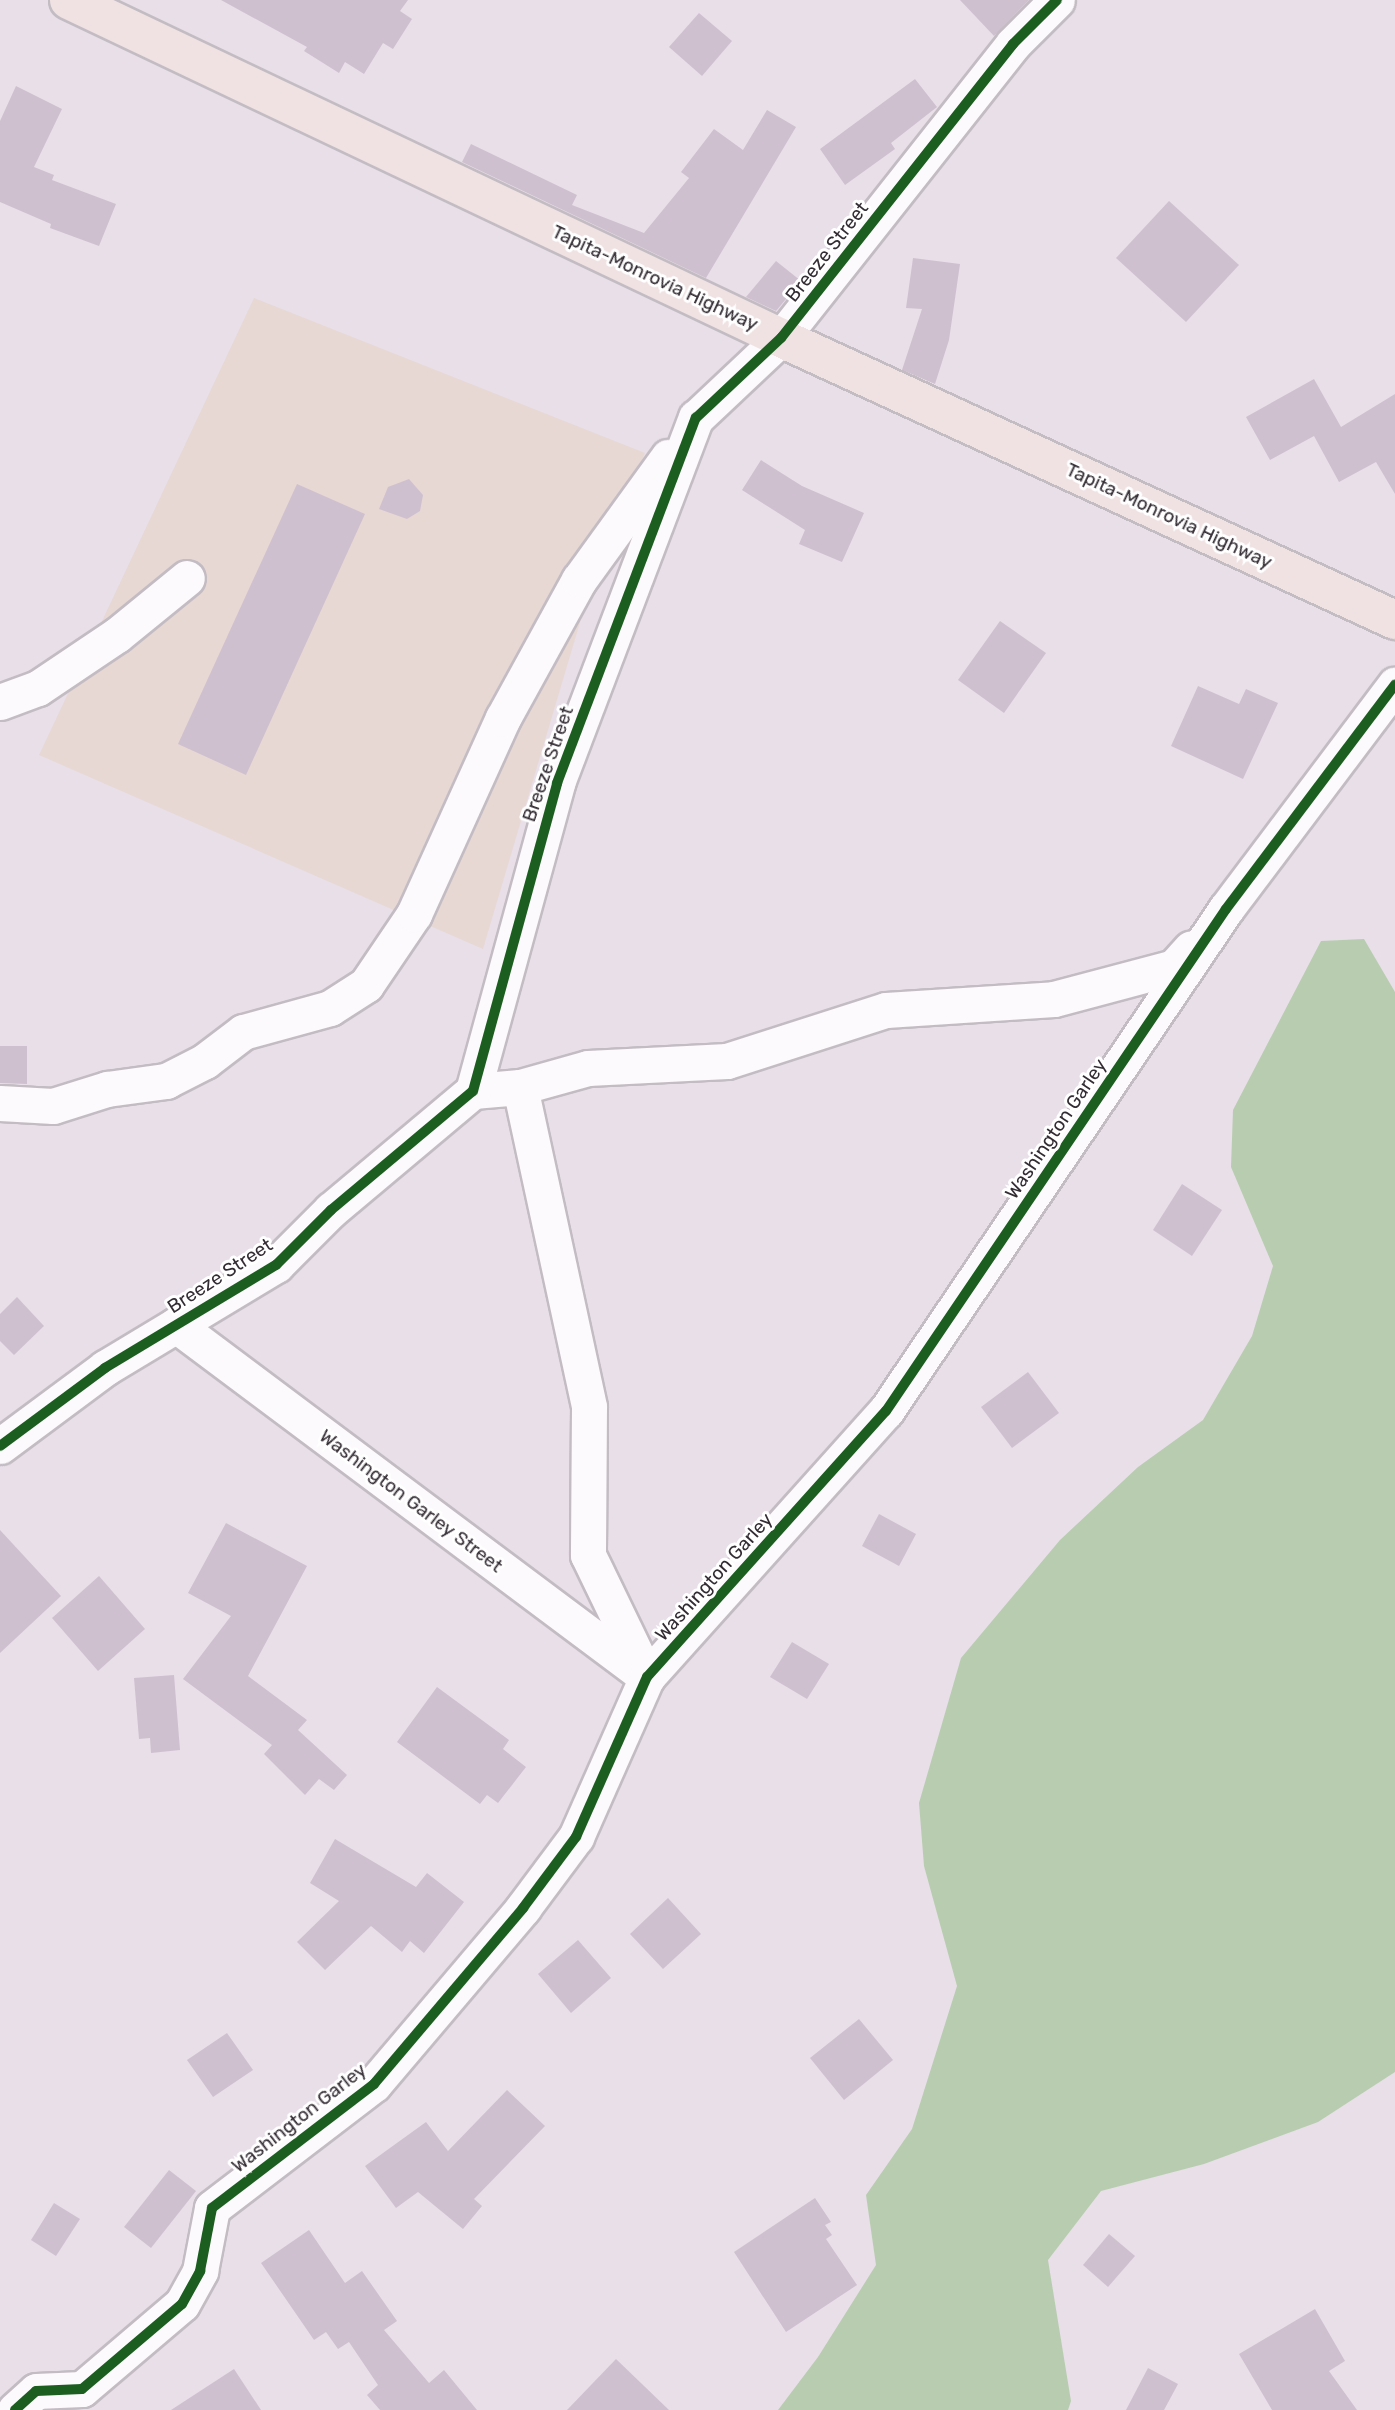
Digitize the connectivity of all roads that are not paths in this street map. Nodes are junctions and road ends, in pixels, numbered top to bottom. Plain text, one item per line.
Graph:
1 (69, 0) edge
2 (1057, 0) edge
3 (781, 338) junction
4 (696, 418) junction
5 (187, 578) dead end
6 (1395, 620) edge
7 (1395, 685) edge
8 (0, 702) edge
9 (1226, 909) junction
10 (520, 1087) junction
11 (473, 1091) junction
12 (0, 1102) edge
13 (176, 1325) junction
14 (0, 1446) edge
15 (647, 1677) junction
16 (15, 2410) edge

1 - 3 highway, Tapita-Monrovia Highway
2 - 3 street, Breeze Street
3 - 4 street, Breeze Street
3 - 6 highway, Tapita-Monrovia Highway
4 - 11 street, Breeze Street
4 - 12 street
5 - 8 street
7 - 9 street, Washington Garley
9 - 10 street
9 - 15 street, Washington Garley
10 - 11 street
10 - 15 street
11 - 13 street, Breeze Street
13 - 14 street, Breeze Street
13 - 15 street, Washington Garley Street
15 - 16 street, Washington Garley

